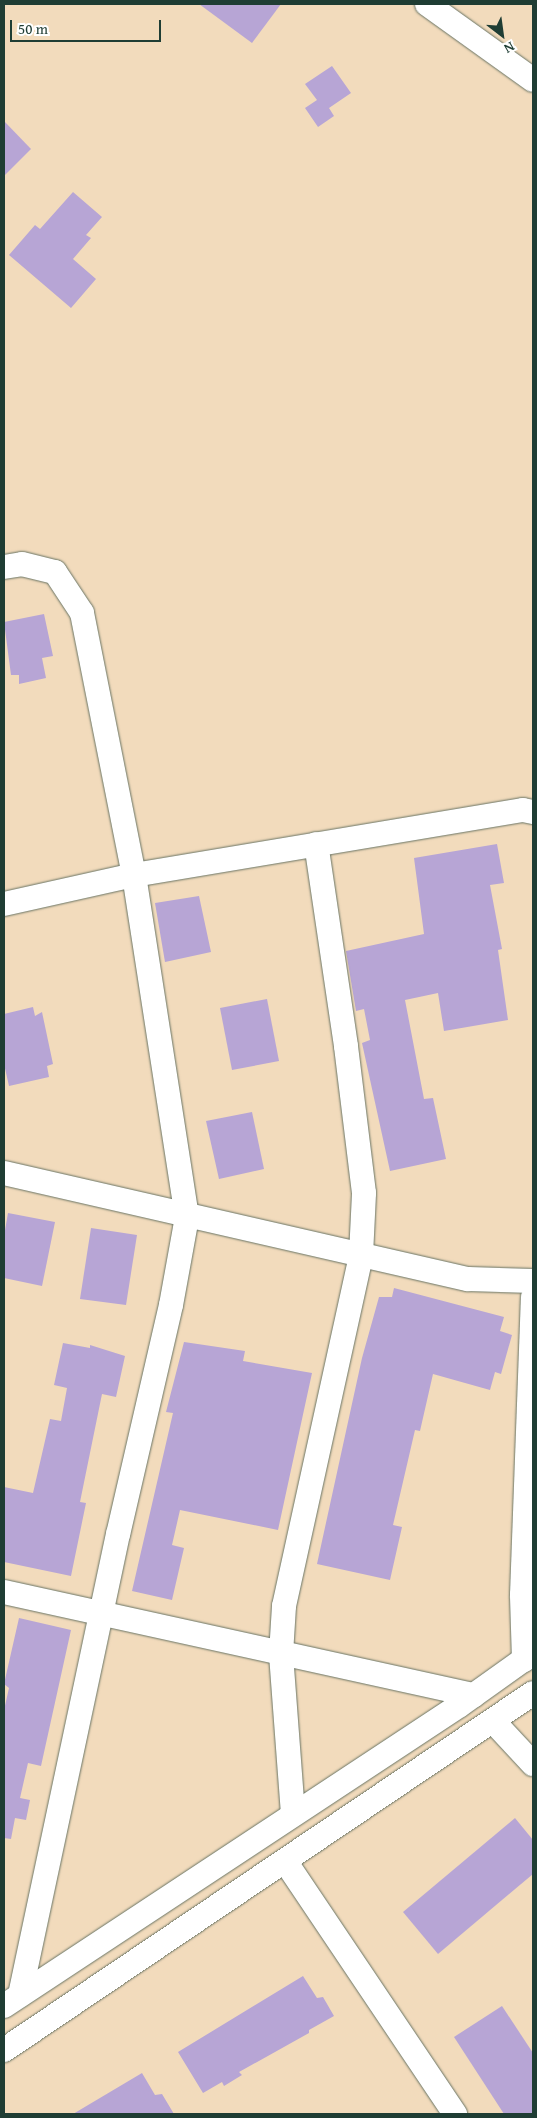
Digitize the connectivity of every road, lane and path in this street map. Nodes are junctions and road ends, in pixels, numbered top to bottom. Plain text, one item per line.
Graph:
1 (427, 4) edge
2 (533, 80) edge
3 (4, 567) edge
4 (533, 812) edge
5 (316, 844) junction
6 (134, 875) junction
7 (4, 904) edge
8 (4, 1173) edge
9 (187, 1216) junction
10 (362, 1256) junction
11 (533, 1281) edge
12 (533, 1297) edge
13 (4, 1592) edge
14 (100, 1614) junction
15 (281, 1654) junction
16 (528, 1657) edge
17 (533, 1693) edge
18 (474, 1695) junction
19 (493, 1721) junction
20 (533, 1764) edge
21 (293, 1814) junction
22 (285, 1861) junction
23 (12, 2000) edge
24 (4, 2050) edge
25 (455, 2114) edge

1 - 2 street
3 - 6 street
4 - 5 street
5 - 6 street
5 - 10 street
6 - 7 street
6 - 9 street
8 - 9 street
9 - 10 street
9 - 14 street
10 - 11 street
10 - 15 street
12 - 16 street
13 - 14 street
14 - 15 street
14 - 23 street
15 - 18 street
15 - 21 street
16 - 18 street
17 - 19 street
18 - 21 street
19 - 20 street
19 - 22 street
21 - 23 street
22 - 24 street
22 - 25 street

